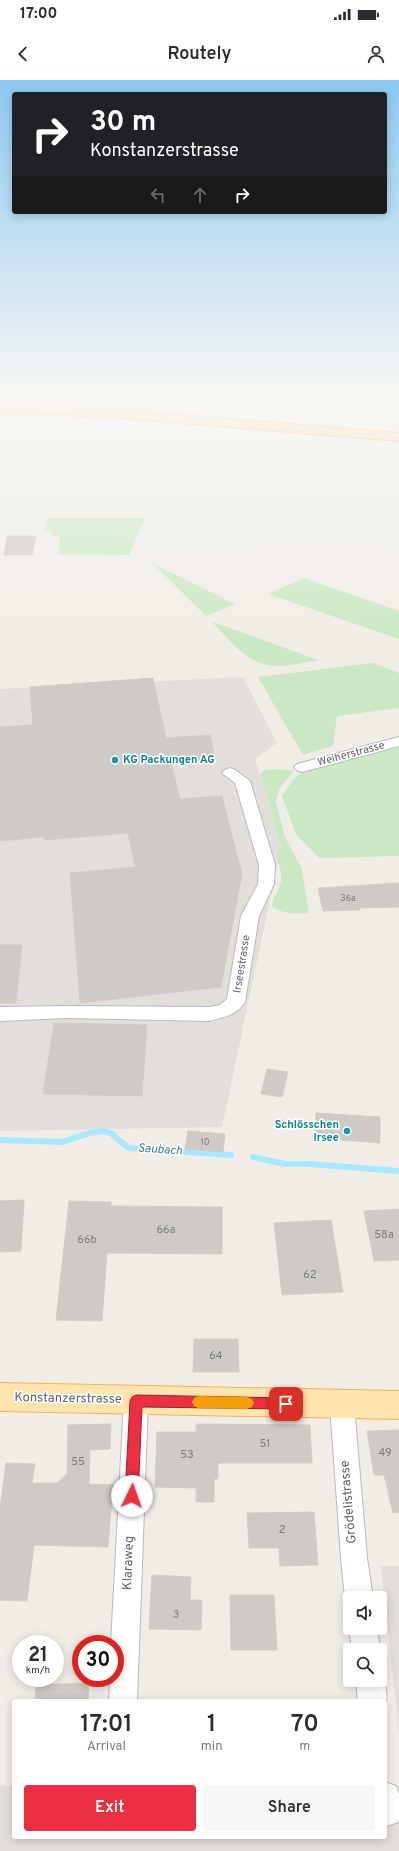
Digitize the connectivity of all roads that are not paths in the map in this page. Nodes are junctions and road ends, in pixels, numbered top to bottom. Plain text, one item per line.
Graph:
1 (399, 741) edge
2 (302, 767) dead end
3 (230, 772) dead end
4 (0, 1014) edge
5 (0, 1397) edge
6 (136, 1401) junction
7 (342, 1405) junction
8 (399, 1405) edge
9 (358, 1591) edge
10 (371, 1687) edge
11 (123, 1699) edge
12 (372, 1699) edge

1 - 2 street, Weiherstrasse
3 - 4 street, Irseestrasse
5 - 6 main road, Konstanzerstrasse
6 - 7 main road, Konstanzerstrasse
6 - 11 street, Klaraweg
7 - 8 main road, Konstanzerstrasse
7 - 9 street, Grödelistrasse
10 - 12 street

